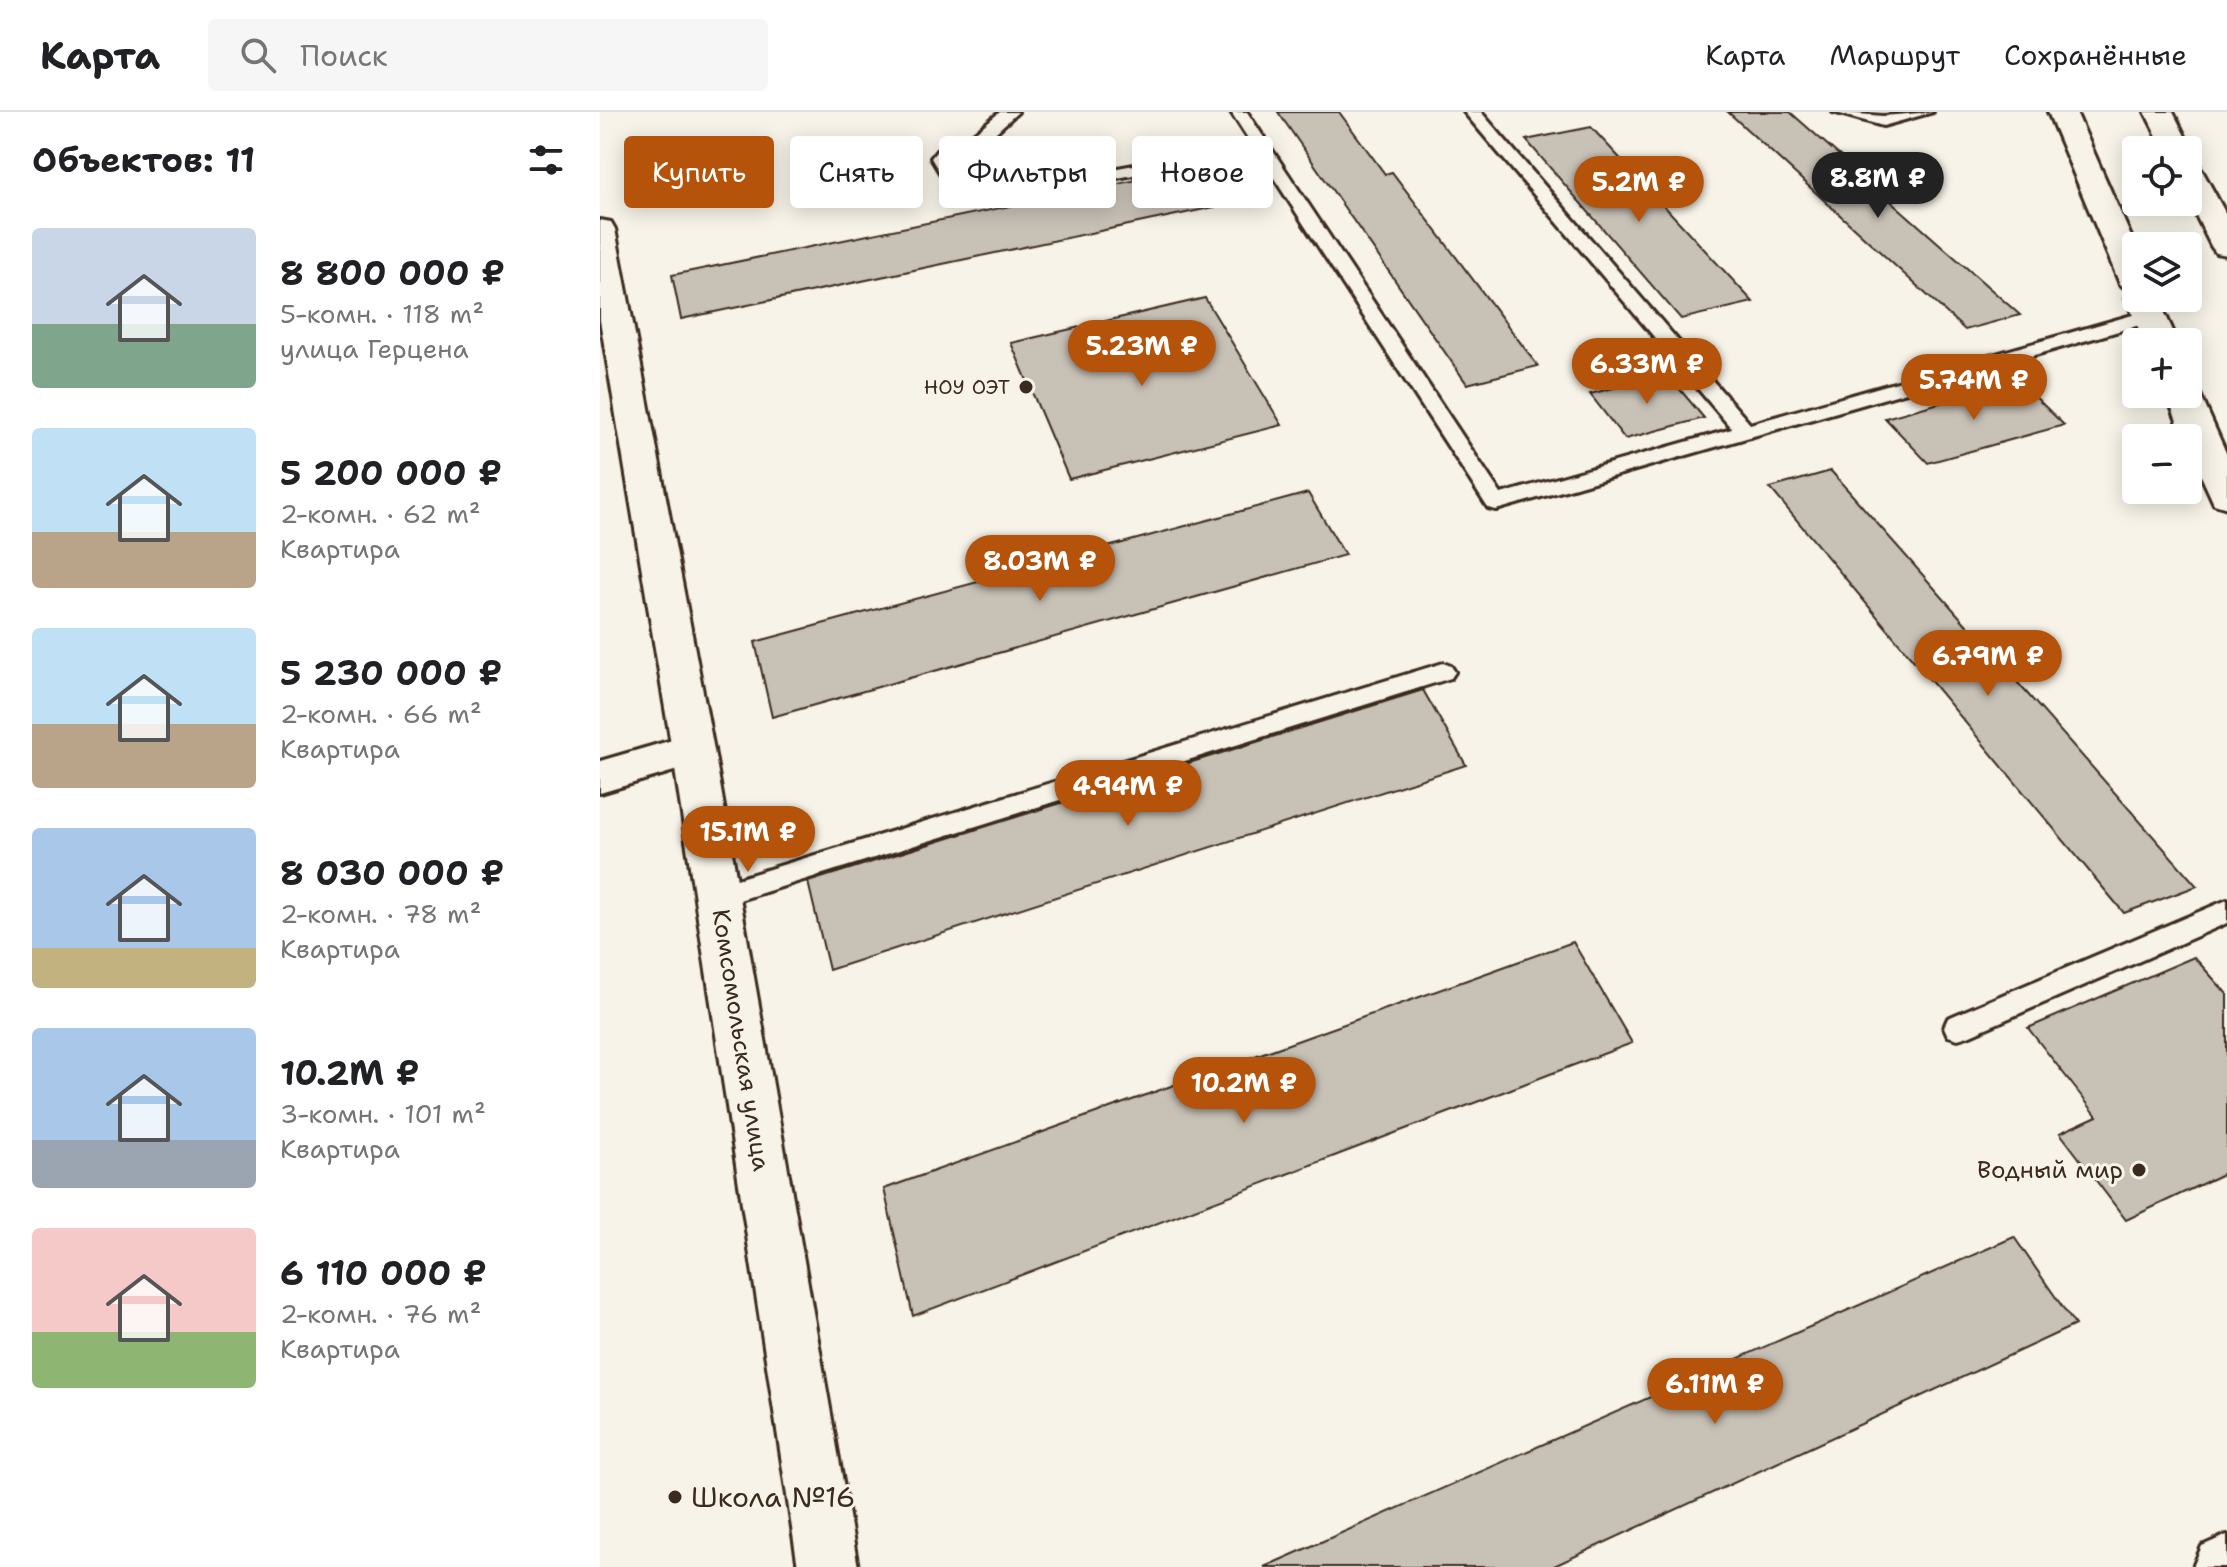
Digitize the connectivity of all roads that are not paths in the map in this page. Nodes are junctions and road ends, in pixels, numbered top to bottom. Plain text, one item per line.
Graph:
1 (1010, 112) edge
2 (1239, 112) edge
3 (1472, 112) edge
4 (1841, 112) edge
5 (1925, 112) edge
6 (2062, 112) edge
7 (2159, 112) edge
8 (1255, 136) edge
9 (2171, 136) edge
10 (1273, 163) edge
11 (1132, 170) edge
12 (2202, 197) edge
13 (600, 229) edge
14 (2227, 246) edge
15 (2122, 251) edge
16 (2151, 319) edge
17 (2189, 408) edge
18 (1745, 431) junction
19 (2227, 496) edge
20 (1443, 672) dead end
21 (693, 750) junction
22 (600, 777) edge
23 (717, 896) junction
24 (2227, 911) edge
25 (1958, 1027) dead end
26 (828, 1567) edge

1 - 11 lane
2 - 8 lane
3 - 18 lane
4 - 5 lane
6 - 15 street
7 - 9 street
10 - 18 lane
12 - 14 street
13 - 21 street, Комсомольская улица
16 - 18 lane
17 - 19 street
20 - 23 lane
21 - 22 street
21 - 23 street, Комсомольская улица
23 - 26 street, Комсомольская улица
24 - 25 lane

